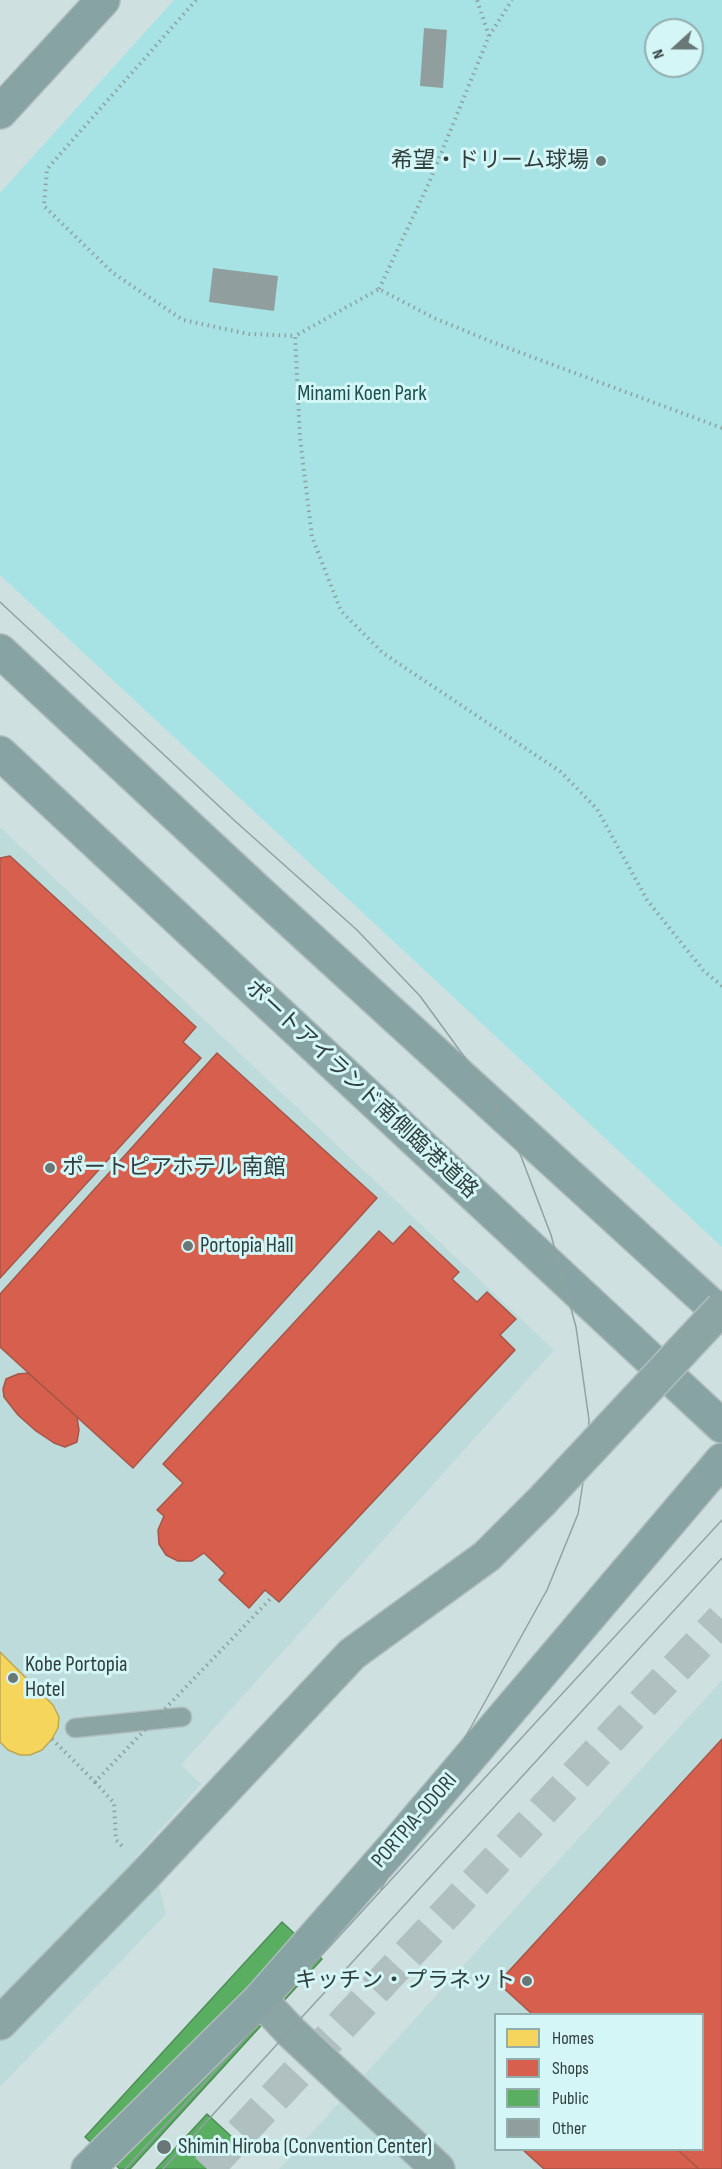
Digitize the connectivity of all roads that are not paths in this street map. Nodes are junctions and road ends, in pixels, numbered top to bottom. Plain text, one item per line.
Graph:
1 (103, 0) edge
2 (0, 112) edge
3 (0, 651) edge
4 (0, 753) edge
5 (722, 1308) edge
6 (722, 1315) edge
7 (722, 1426) edge
8 (722, 1460) edge
9 (182, 1717) dead end
10 (75, 1728) dead end
11 (260, 1999) junction
12 (0, 2023) edge
13 (88, 2168) edge
14 (438, 2169) edge

1 - 2 street
3 - 6 street
4 - 7 street, ポートアイランド南側臨港道路
5 - 12 street, bridge
8 - 11 street, PORTPIA-ODORI
9 - 10 lane
11 - 13 street, PORTPIA-ODORI
11 - 14 street

